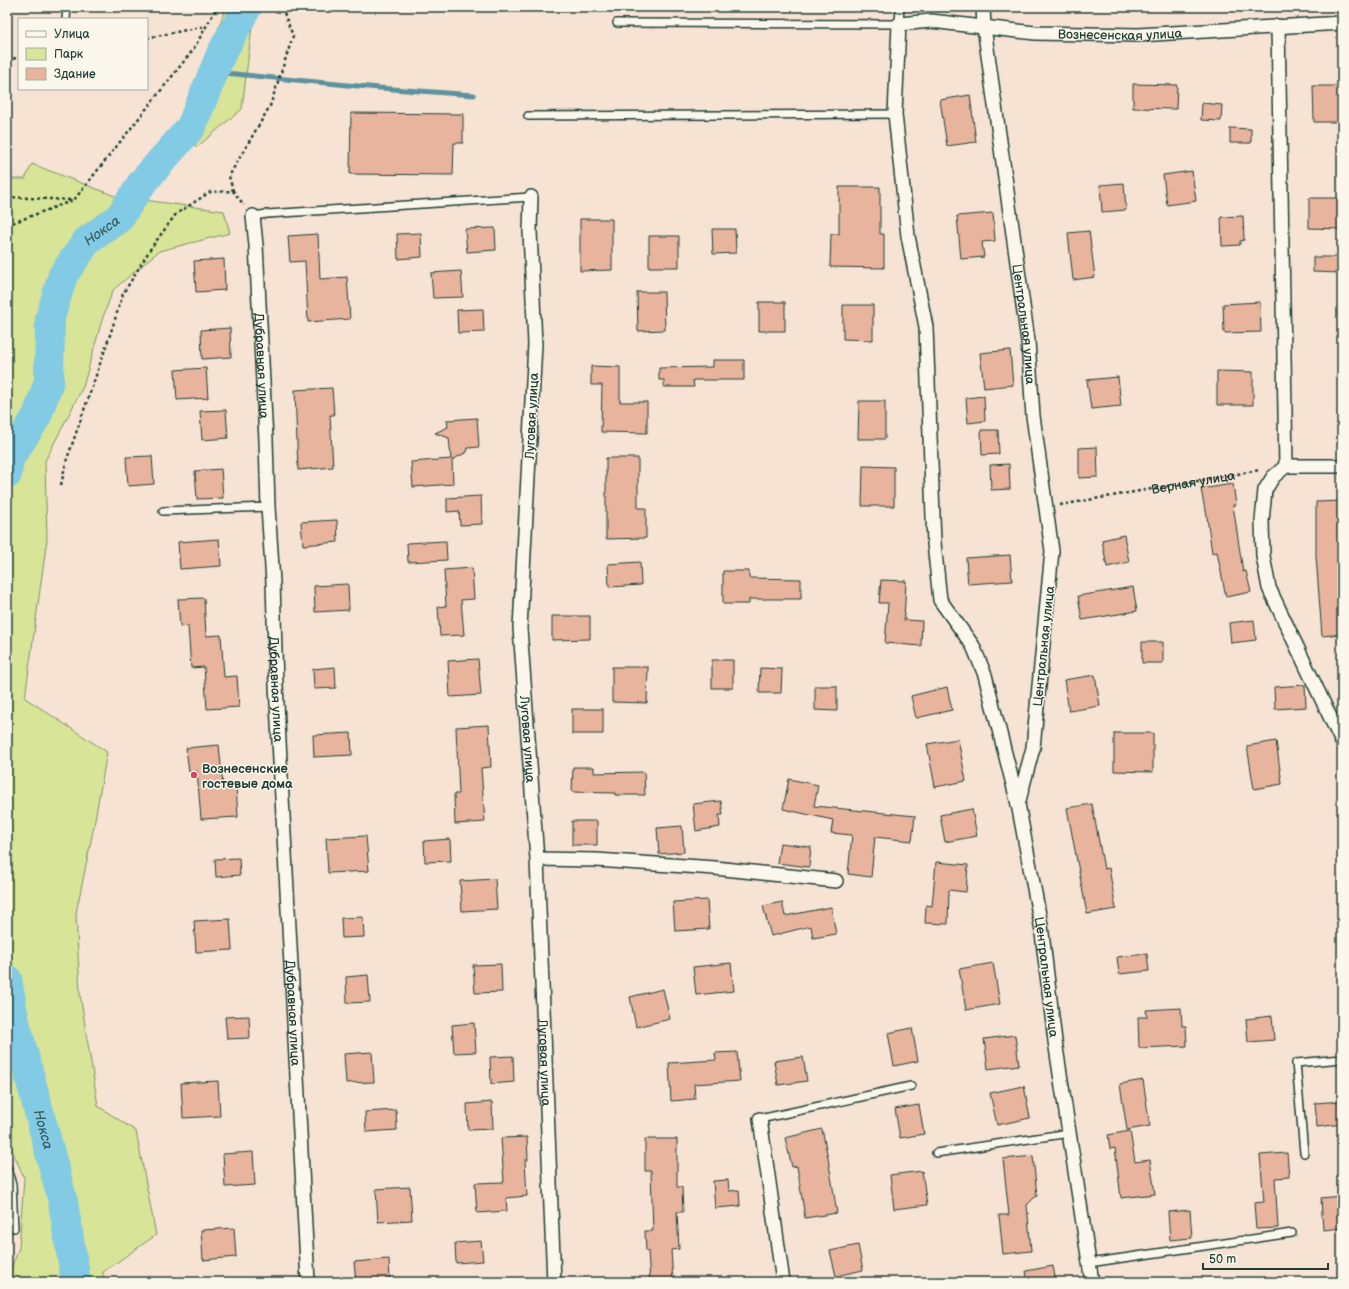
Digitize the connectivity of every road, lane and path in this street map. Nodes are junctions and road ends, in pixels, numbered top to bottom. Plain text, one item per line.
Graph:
1 (67, 7) edge
2 (217, 7) edge
3 (286, 7) edge
4 (900, 7) edge
5 (983, 7) edge
6 (66, 18) edge
7 (617, 23) dead end
8 (1342, 23) edge
9 (898, 24) junction
10 (206, 26) junction
11 (1278, 26) junction
12 (984, 27) junction
13 (148, 38) edge
14 (18, 58) edge
15 (7, 59) edge
16 (895, 114) junction
17 (528, 116) dead end
18 (233, 191) junction
19 (7, 197) edge
20 (531, 197) joint
21 (74, 200) junction
22 (254, 216) junction
23 (7, 225) edge
24 (1286, 466) junction
25 (1342, 466) edge
26 (1262, 470) dead end
27 (61, 485) dead end
28 (268, 507) junction
29 (1045, 507) junction
30 (163, 510) dead end
31 (1342, 742) edge
32 (1018, 804) junction
33 (537, 859) junction
34 (836, 881) dead end
35 (1342, 1059) edge
36 (911, 1086) dead end
37 (760, 1119) joint
38 (1070, 1133) junction
39 (1304, 1153) dead end
40 (936, 1154) dead end
41 (7, 1167) edge
42 (14, 1228) dead end
43 (1292, 1233) dead end
44 (1089, 1263) junction
45 (308, 1282) edge
46 (554, 1282) edge
47 (783, 1282) edge
48 (1092, 1282) edge

1 - 6 lane
2 - 10 path
3 - 18 path
4 - 9 lane
5 - 12 street, Центральная улица
7 - 9 lane
8 - 11 street, Вознесенская улица
9 - 12 street, Вознесенская улица
9 - 16 street
10 - 13 path
10 - 21 path
11 - 12 street, Вознесенская улица
11 - 24 street
12 - 29 street, Центральная улица
14 - 15 path
16 - 17 lane
16 - 32 street
18 - 22 path
18 - 27 path
19 - 21 path
20 - 22 lane
20 - 33 street, Луговая улица
21 - 23 path
22 - 28 street, Дубравная улица
24 - 25 street
24 - 31 street
26 - 29 path, Верная улица
28 - 30 lane
28 - 45 street, Дубравная улица
29 - 32 street, Центральная улица
32 - 38 street, Центральная улица
33 - 34 street
33 - 46 street, Луговая улица
35 - 39 lane
36 - 37 lane
37 - 47 street
38 - 40 lane
38 - 44 street, Центральная улица
41 - 42 lane
43 - 44 lane
44 - 48 street, Центральная улица

